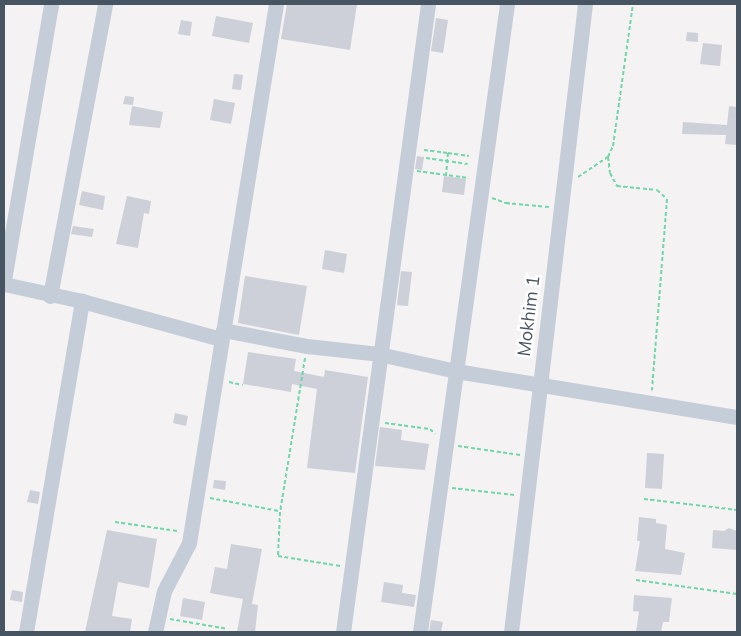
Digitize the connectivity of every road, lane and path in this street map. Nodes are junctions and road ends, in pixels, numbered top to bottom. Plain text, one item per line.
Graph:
1 (51, 4) edge
2 (105, 4) edge
3 (276, 4) edge
4 (428, 4) edge
5 (507, 4) edge
6 (585, 4) edge
7 (633, 4) edge
8 (424, 150) dead end
9 (448, 153) junction
10 (469, 156) dead end
11 (608, 157) junction
12 (426, 158) dead end
13 (447, 162) junction
14 (468, 164) dead end
15 (407, 170) junction
16 (446, 174) junction
17 (562, 182) junction
18 (482, 187) junction
19 (561, 207) junction
20 (4, 282) edge
21 (50, 296) junction
22 (82, 301) junction
23 (222, 335) junction
24 (307, 346) junction
25 (379, 354) junction
26 (456, 371) junction
27 (216, 379) junction
28 (243, 385) dead end
29 (540, 385) junction
30 (650, 404) junction
31 (371, 413) junction
32 (737, 417) edge
33 (446, 444) junction
34 (531, 456) junction
35 (440, 487) junction
36 (198, 495) junction
37 (527, 496) junction
38 (644, 499) dead end
39 (737, 510) edge
40 (280, 512) junction
41 (115, 522) dead end
42 (191, 533) junction
43 (350, 568) junction
44 (636, 580) dead end
45 (737, 594) edge
46 (158, 617) junction
47 (228, 629) dead end
48 (26, 632) edge
49 (155, 632) edge
50 (343, 632) edge
51 (420, 632) edge
52 (511, 632) edge

1 - 20 street
2 - 21 street
3 - 23 street
4 - 15 street
5 - 18 street
6 - 17 street, Mokhim 1
7 - 11 path
8 - 9 path
9 - 10 path
9 - 13 path
11 - 17 path
11 - 30 path
12 - 13 path
13 - 14 path
13 - 16 path
15 - 16 path
15 - 25 street
16 - 18 path
17 - 19 street, Mokhim 1
18 - 19 path
18 - 26 street
19 - 29 street, Mokhim 1
20 - 21 street
21 - 22 street
22 - 23 street
22 - 48 street
23 - 24 street
23 - 27 street
24 - 25 street
24 - 40 path
25 - 26 street
25 - 31 street
26 - 29 street
26 - 33 street
27 - 28 path
27 - 36 street
29 - 30 street
29 - 34 street, Mokhim 1
30 - 32 street
31 - 33 path
31 - 43 street
33 - 34 path
33 - 35 street
34 - 37 street, Mokhim 1
35 - 37 path
35 - 51 street
36 - 40 path
36 - 42 street
37 - 52 street, Mokhim 1
38 - 39 path
40 - 43 path
41 - 42 path
42 - 46 street
43 - 50 street
44 - 45 path
46 - 47 path
46 - 49 street

